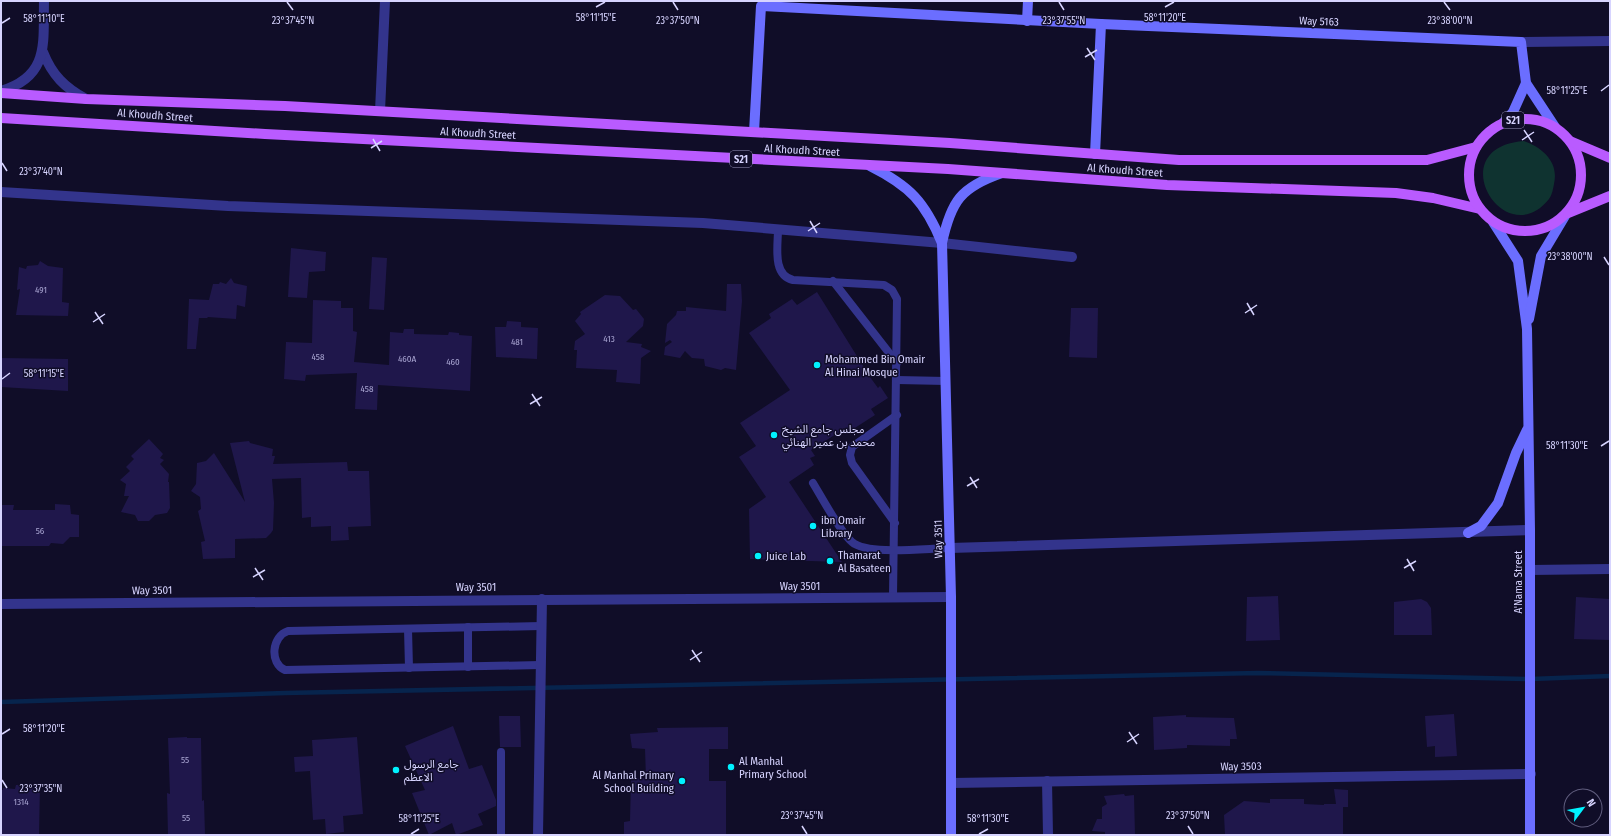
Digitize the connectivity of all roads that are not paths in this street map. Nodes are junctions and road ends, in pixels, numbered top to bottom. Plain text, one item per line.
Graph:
1 (44, 1) edge
2 (385, 1) edge
3 (1028, 1) edge
4 (760, 4) edge
5 (1027, 21) junction
6 (1101, 24) junction
7 (1610, 40) edge
8 (1521, 42) junction
9 (43, 52) junction
10 (1526, 83) junction
11 (1, 92) edge
12 (86, 100) junction
13 (380, 111) junction
14 (1, 118) edge
15 (1503, 123) junction
16 (1555, 127) junction
17 (754, 132) junction
18 (1570, 141) junction
19 (1476, 147) junction
20 (1095, 154) junction
21 (1610, 158) edge
22 (870, 166) junction
23 (1003, 172) junction
24 (1, 192) edge
25 (1610, 196) edge
26 (1480, 209) junction
27 (1566, 214) junction
28 (1493, 222) junction
29 (778, 230) junction
30 (942, 243) junction
31 (1072, 257) dead end
32 (833, 281) junction
33 (1527, 329) junction
34 (897, 363) junction
35 (897, 380) junction
36 (946, 381) junction
37 (897, 414) junction
38 (1528, 426) junction
39 (813, 483) dead end
40 (895, 523) junction
41 (1530, 530) junction
42 (1468, 533) junction
43 (950, 548) junction
44 (894, 550) junction
45 (1610, 568) edge
46 (1530, 570) junction
47 (893, 597) junction
48 (951, 597) junction
49 (542, 599) junction
50 (1, 604) edge
51 (541, 626) junction
52 (468, 627) junction
53 (408, 629) junction
54 (540, 665) junction
55 (468, 667) junction
56 (409, 668) junction
57 (501, 752) dead end
58 (1531, 774) junction
59 (1047, 781) junction
60 (951, 783) junction
61 (501, 835) edge
62 (538, 835) edge
63 (951, 835) edge
64 (1048, 835) edge
65 (1530, 835) edge

1 - 9 street
2 - 13 street
3 - 5 street
4 - 5 street, Way 5163
4 - 17 street
5 - 6 street, Way 5163
6 - 8 street, Way 5163
6 - 20 street
7 - 8 street, Way 5163
8 - 10 street
9 - 11 street
9 - 12 street
10 - 15 street
10 - 16 street
11 - 12 main road, Al Khoudh Street
12 - 13 main road, Al Khoudh Street
13 - 17 main road, Al Khoudh Street
14 - 22 main road, Al Khoudh Street / S21
15 - 16 main road, S21
15 - 19 main road, S21
16 - 18 main road, S21
17 - 20 main road, Al Khoudh Street
18 - 21 main road, S21
18 - 27 main road, S21
19 - 20 main road, Al Khoudh Street
19 - 26 main road, S21
22 - 23 main road, Al Khoudh Street / S21
22 - 30 street
23 - 26 main road, Al Khoudh Street / S21
23 - 30 street
24 - 29 street
25 - 27 main road, S21
26 - 28 main road, S21
27 - 28 main road, S21
27 - 33 street
28 - 33 street
29 - 30 street
29 - 32 lane
30 - 31 street
30 - 36 street, Way 3511
32 - 34 lane
32 - 34 lane
33 - 38 street, A'Nama Street
34 - 35 lane
35 - 36 lane
35 - 37 lane
36 - 43 street, Way 3511
37 - 40 lane
37 - 40 lane
38 - 41 street, A'Nama Street
38 - 42 street
39 - 44 lane
40 - 44 lane
41 - 42 street
41 - 46 street, A'Nama Street
42 - 43 street
43 - 44 lane
43 - 48 street, Way 3511
44 - 47 lane
45 - 46 street
46 - 58 street, A'Nama Street
47 - 48 street, Way 3501
47 - 49 street, Way 3501
48 - 60 street, Way 3511
49 - 50 street, Way 3501
49 - 51 street
51 - 52 lane
51 - 54 street
52 - 53 lane
52 - 55 lane
53 - 56 lane
53 - 56 lane
54 - 55 lane
54 - 62 street
55 - 56 lane
57 - 61 lane
58 - 59 street, Way 3503
58 - 65 street, A'Nama Street
59 - 60 street, Way 3503
59 - 64 street
60 - 63 street, Way 3511

